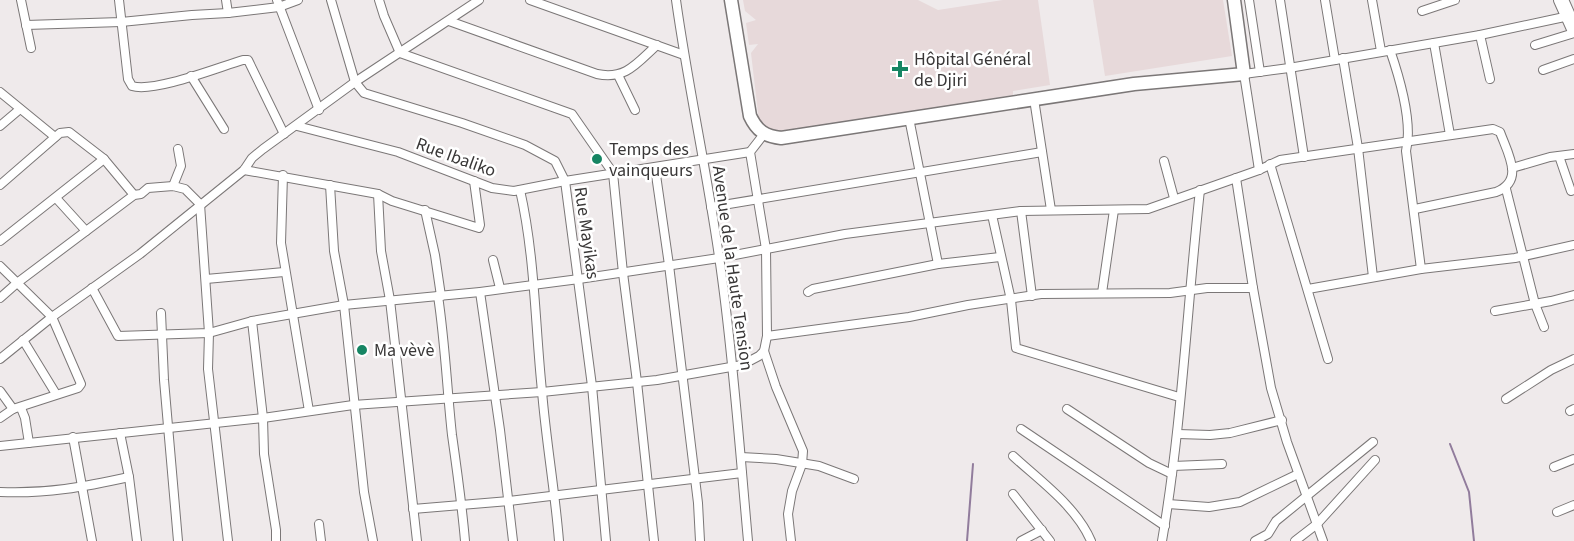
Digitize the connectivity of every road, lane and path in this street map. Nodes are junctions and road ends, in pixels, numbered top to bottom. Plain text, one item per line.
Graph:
1 (21, 0) edge
2 (118, 0) edge
3 (226, 0) edge
4 (298, 0) edge
5 (331, 0) edge
6 (380, 0) edge
7 (531, 0) edge
8 (731, 0) edge
9 (1234, 0) edge
10 (1249, 0) edge
11 (1280, 0) edge
12 (1325, 0) edge
13 (1372, 0) edge
14 (1455, 0) edge
15 (1561, 0) edge
16 (476, 1) edge
17 (674, 1) edge
18 (278, 3) edge
19 (1422, 11) dead end
20 (228, 13) junction
21 (449, 21) junction
22 (121, 22) junction
23 (1573, 23) edge
24 (26, 25) junction
25 (1480, 35) junction
26 (1434, 43) junction
27 (657, 45) junction
28 (1535, 45) dead end
29 (31, 48) dead end
30 (1385, 51) junction
31 (400, 53) junction
32 (684, 55) junction
33 (1339, 59) junction
34 (1574, 59) edge
35 (1289, 68) junction
36 (1543, 70) dead end
37 (1260, 72) junction
38 (1244, 74) junction
39 (618, 75) junction
40 (191, 76) junction
41 (1490, 79) dead end
42 (355, 82) junction
43 (0, 92) edge
44 (1034, 99) junction
45 (20, 109) junction
46 (319, 110) junction
47 (635, 110) dead end
48 (909, 118) junction
49 (0, 126) edge
50 (297, 126) junction
51 (224, 129) dead end
52 (284, 134) junction
53 (764, 134) junction
54 (1450, 135) junction
55 (55, 138) junction
56 (1409, 141) junction
57 (1358, 148) junction
58 (178, 149) dead end
59 (750, 152) junction
60 (1042, 152) junction
61 (1574, 154) edge
62 (1559, 156) junction
63 (1304, 157) junction
64 (104, 159) junction
65 (702, 159) junction
66 (1164, 161) dead end
67 (1270, 164) junction
68 (656, 168) junction
69 (1512, 168) junction
70 (244, 170) junction
71 (1259, 170) junction
72 (613, 173) junction
73 (920, 173) junction
74 (283, 175) junction
75 (1236, 178) junction
76 (474, 181) junction
77 (565, 181) junction
78 (0, 185) edge
79 (330, 185) junction
80 (173, 186) junction
81 (1506, 189) junction
82 (520, 190) junction
83 (1200, 190) junction
84 (1571, 191) dead end
85 (378, 194) junction
86 (134, 195) junction
87 (56, 198) junction
88 (757, 198) junction
89 (1174, 198) junction
90 (200, 204) junction
91 (711, 207) junction
92 (1415, 209) junction
93 (425, 210) junction
94 (1051, 210) junction
95 (1114, 210) junction
96 (1021, 211) junction
97 (992, 215) junction
98 (931, 223) junction
99 (87, 231) junction
100 (0, 242) edge
101 (1574, 245) edge
102 (766, 249) junction
103 (1000, 256) junction
104 (1523, 257) junction
105 (719, 258) junction
106 (493, 260) dead end
107 (938, 264) junction
108 (669, 265) junction
109 (0, 266) edge
110 (1421, 269) junction
111 (285, 272) junction
112 (623, 273) junction
113 (1373, 277) junction
114 (206, 279) junction
115 (579, 279) junction
116 (17, 283) junction
117 (535, 285) junction
118 (92, 288) junction
119 (500, 288) junction
120 (1252, 288) junction
121 (1308, 289) junction
122 (1190, 290) junction
123 (480, 292) junction
124 (807, 292) dead end
125 (1102, 292) junction
126 (1574, 295) edge
127 (440, 296) junction
128 (1032, 296) junction
129 (0, 298) edge
130 (390, 300) junction
131 (1011, 300) junction
132 (1535, 304) junction
133 (344, 305) junction
134 (1495, 310) dead end
135 (291, 313) junction
136 (161, 314) dead end
137 (52, 317) junction
138 (252, 321) junction
139 (1544, 327) dead end
140 (208, 333) junction
141 (163, 334) junction
142 (767, 336) junction
143 (23, 340) junction
144 (764, 351) junction
145 (0, 359) edge
146 (1328, 359) dead end
147 (1574, 359) edge
148 (733, 367) junction
149 (682, 376) junction
150 (638, 382) junction
151 (592, 386) junction
152 (0, 391) edge
153 (542, 392) junction
154 (56, 394) junction
155 (495, 394) junction
156 (1179, 397) junction
157 (449, 398) junction
158 (1506, 399) dead end
159 (402, 400) junction
160 (353, 405) junction
161 (17, 409) junction
162 (1067, 409) dead end
163 (309, 411) junction
164 (262, 417) junction
165 (0, 418) edge
166 (1282, 420) junction
167 (214, 423) junction
168 (168, 428) junction
169 (1021, 429) dead end
170 (120, 433) junction
171 (1178, 434) junction
172 (73, 437) junction
173 (29, 442) junction
174 (1373, 442) dead end
175 (0, 446) edge
176 (1013, 456) dead end
177 (741, 457) junction
178 (1574, 459) edge
179 (1375, 460) dead end
180 (802, 464) junction
181 (1222, 464) dead end
182 (1554, 467) dead end
183 (1173, 470) junction
184 (742, 473) junction
185 (1298, 474) junction
186 (129, 477) junction
187 (695, 477) junction
188 (854, 479) dead end
189 (647, 485) junction
190 (82, 487) junction
191 (600, 490) junction
192 (0, 492) edge
193 (1013, 494) dead end
194 (555, 495) junction
195 (1308, 496) junction
196 (509, 501) junction
197 (1168, 504) junction
198 (1574, 505) edge
199 (462, 506) junction
200 (413, 509) junction
201 (1557, 512) dead end
202 (319, 524) dead end
203 (1317, 524) junction
204 (1165, 526) junction
205 (1042, 530) junction
206 (92, 541) edge
207 (137, 541) edge
208 (178, 541) edge
209 (228, 541) edge
210 (276, 541) edge
211 (321, 541) edge
212 (374, 541) edge
213 (417, 541) edge
214 (465, 541) edge
215 (513, 541) edge
216 (559, 541) edge
217 (606, 541) edge
218 (654, 541) edge
219 (700, 541) edge
220 (748, 541) edge
221 (791, 541) edge
222 (1021, 541) edge
223 (1050, 541) edge
224 (1091, 541) edge
225 (1162, 541) edge
226 (1255, 541) edge
227 (1295, 541) edge
228 (1323, 541) edge

1 - 24 street
2 - 22 street
3 - 20 street
4 - 18 street
5 - 42 street
6 - 31 street
7 - 27 street
8 - 53 main road
9 - 38 main road
10 - 37 street
11 - 35 street
12 - 33 street
13 - 30 street
14 - 19 street
15 - 23 highway
16 - 21 street
17 - 32 street, Avenue de la Haute Tension
18 - 20 street
18 - 46 street
20 - 22 street
21 - 31 street
21 - 39 street
22 - 24 street
22 - 40 street
23 - 25 street
23 - 28 street
24 - 29 street
25 - 26 street
25 - 41 street
26 - 30 street
26 - 54 street
27 - 32 street
27 - 39 street
30 - 33 street
30 - 56 street
31 - 42 street
31 - 72 street
32 - 65 street, Avenue de la Haute Tension
33 - 35 street
33 - 57 street
34 - 36 street
35 - 37 street
35 - 63 street
37 - 38 street
38 - 44 main road
38 - 71 street
39 - 47 street
40 - 51 street
40 - 52 street
42 - 46 street
42 - 77 street, Rue Mayikas
43 - 45 street
44 - 48 main road
44 - 60 street
45 - 49 street
45 - 55 street
46 - 50 street
48 - 53 main road
48 - 73 street
50 - 52 street
50 - 76 street, Rue Ibaliko
52 - 70 street
53 - 59 street
54 - 56 street
54 - 69 street
55 - 64 street
55 - 78 street
56 - 57 street
56 - 92 street
57 - 63 street
57 - 113 street
58 - 80 street
59 - 65 street, Rue Ibaliko
59 - 88 street
60 - 73 street
60 - 94 street
61 - 62 street
62 - 69 street
62 - 84 street
63 - 67 street
64 - 86 street
64 - 87 street
65 - 68 street, Rue Ibaliko
65 - 91 street, Avenue de la Haute Tension
66 - 89 street
67 - 71 street
67 - 121 street
68 - 72 street, Rue Ibaliko
68 - 108 street
69 - 81 street
70 - 74 street
70 - 90 street
71 - 75 street
72 - 77 street, Rue Ibaliko
72 - 112 street
73 - 88 street
73 - 98 street
74 - 79 street
74 - 111 street
75 - 83 street
75 - 120 street
76 - 82 street, Rue Ibaliko
76 - 93 street
77 - 82 street, Rue Ibaliko
77 - 115 street, Rue Mayikas
79 - 85 street
79 - 133 street
80 - 86 street
80 - 90 street
81 - 92 street
81 - 104 street
82 - 117 street
83 - 89 street
83 - 122 street
85 - 93 street
85 - 130 street
86 - 99 street
87 - 99 street
87 - 100 street
88 - 91 street
88 - 102 street
89 - 95 street
90 - 114 street
90 - 118 street
91 - 105 street, Avenue de la Haute Tension
92 - 110 street
93 - 127 street
94 - 95 street
94 - 96 street
95 - 125 street
96 - 97 street
96 - 128 street
97 - 98 street
97 - 103 street
98 - 102 street
98 - 107 street
99 - 116 street
101 - 104 street
102 - 105 street
102 - 142 street
103 - 107 street
103 - 131 street
104 - 110 street
104 - 132 street
105 - 108 street
105 - 148 street, Avenue de la Haute Tension
106 - 119 street
107 - 124 street
108 - 112 street
108 - 149 street
109 - 116 street
110 - 113 street
111 - 114 street
111 - 135 street
112 - 115 street
112 - 150 street
113 - 121 street
114 - 140 street
115 - 117 street
115 - 151 street, Rue Mayikas
116 - 129 street
116 - 137 street
117 - 119 street
117 - 153 street
118 - 137 street
118 - 141 street
119 - 123 street
120 - 122 street
120 - 166 street
121 - 146 street
122 - 125 street
122 - 156 street
123 - 127 street
123 - 155 street
125 - 128 street
126 - 132 street
127 - 130 street
127 - 157 street
128 - 131 street
130 - 133 street
130 - 159 street
131 - 142 street
131 - 156 street
132 - 134 street
132 - 139 street
133 - 135 street
133 - 160 street
135 - 138 street
135 - 163 street
136 - 141 street
137 - 143 street
137 - 154 street
138 - 140 street
138 - 164 street
140 - 141 street
140 - 167 street
141 - 168 street
142 - 144 street
143 - 145 street
143 - 154 street
144 - 148 street
144 - 180 street
147 - 158 street
148 - 149 street
148 - 177 street, Avenue de la Haute Tension
149 - 150 street
149 - 187 street
150 - 151 street
150 - 189 street
151 - 153 street
151 - 191 street, Rue Mayikas
152 - 161 street
153 - 155 street
153 - 194 street
154 - 161 street
155 - 157 street
155 - 196 street
156 - 171 street
157 - 159 street
157 - 199 street
159 - 160 street
159 - 200 street
160 - 163 street
160 - 212 street
161 - 165 street
161 - 173 street
162 - 183 street
163 - 164 street
164 - 167 street
164 - 210 street
166 - 171 street
166 - 185 street
167 - 168 street
167 - 209 street
168 - 170 street
168 - 208 street
169 - 204 street
170 - 172 street
170 - 186 street
171 - 183 street
172 - 173 street
172 - 190 street
173 - 175 street
174 - 195 street
176 - 224 street
177 - 180 street
177 - 184 street, Avenue de la Haute Tension
178 - 182 street
179 - 203 street
180 - 188 street
180 - 221 street
181 - 183 street
183 - 197 street
184 - 187 street
184 - 220 street, Avenue de la Haute Tension
185 - 195 street
185 - 197 street
186 - 190 street
186 - 207 street
187 - 189 street
187 - 219 street
189 - 191 street
189 - 218 street
190 - 192 street
190 - 206 street
191 - 194 street
191 - 217 street, Rue Mayikas
193 - 205 street
194 - 196 street
194 - 216 street
195 - 203 street
195 - 226 street
196 - 199 street
196 - 215 street
197 - 204 street
198 - 201 street
199 - 200 street
199 - 214 street
200 - 213 street
202 - 211 street
203 - 227 street
203 - 228 street
204 - 225 street
205 - 222 street
205 - 223 street

